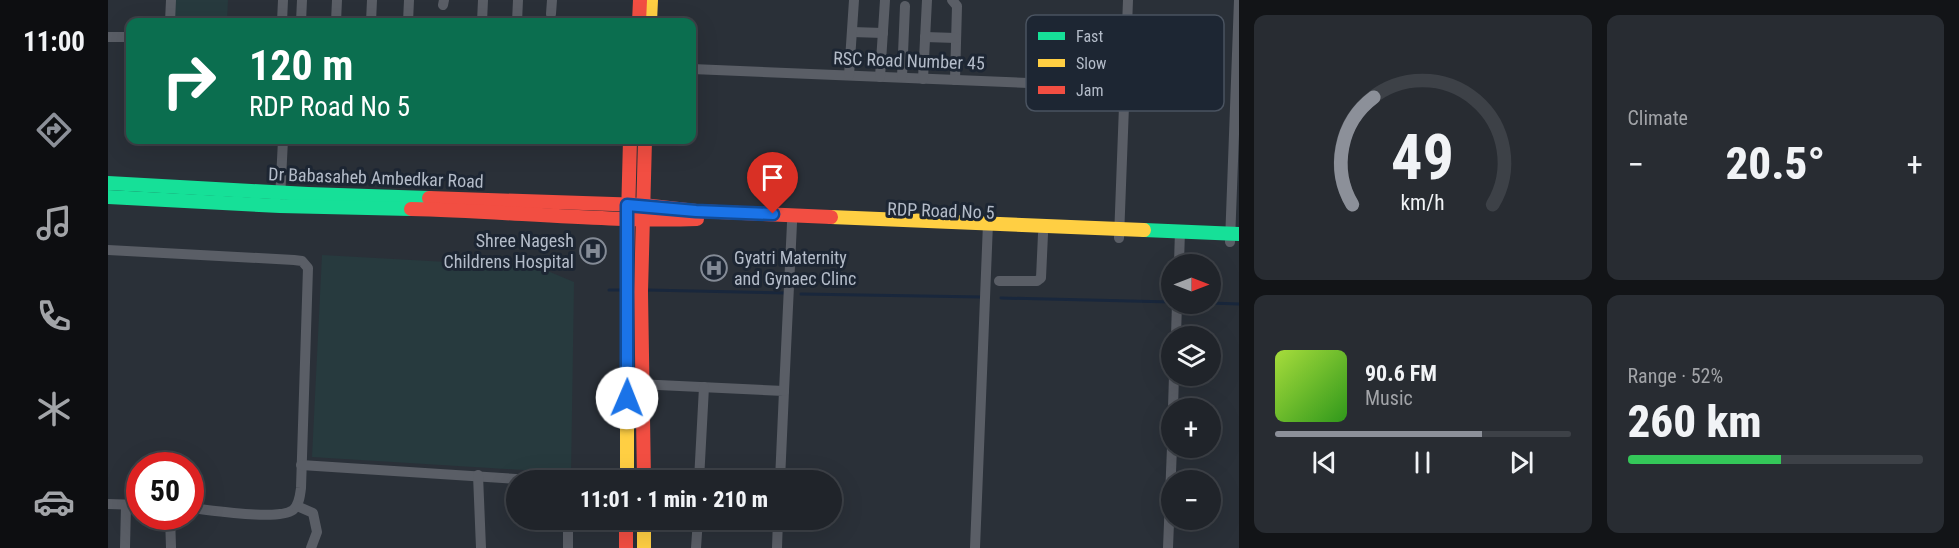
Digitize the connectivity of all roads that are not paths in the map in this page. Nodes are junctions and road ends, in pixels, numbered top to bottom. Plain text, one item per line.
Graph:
1 (171, 0) edge
2 (283, 0) edge
3 (302, 0) edge
4 (337, 0) edge
5 (372, 0) edge
6 (409, 0) edge
7 (483, 0) edge
8 (518, 0) edge
9 (552, 0) edge
10 (640, 0) edge
11 (651, 0) edge
12 (854, 0) edge
13 (885, 0) edge
14 (927, 0) edge
15 (952, 0) edge
16 (1128, 0) edge
17 (1239, 0) edge
18 (906, 6) dead end
19 (551, 14) dead end
20 (1127, 15) edge
21 (170, 18) edge
22 (282, 18) edge
23 (301, 18) edge
24 (336, 18) edge
25 (371, 18) edge
26 (408, 18) edge
27 (482, 18) edge
28 (517, 18) edge
29 (639, 18) edge
30 (650, 18) edge
31 (852, 32) junction
32 (883, 33) junction
33 (108, 37) edge
34 (126, 37) edge
35 (925, 37) junction
36 (956, 38) junction
37 (696, 69) edge
38 (849, 75) junction
39 (880, 77) junction
40 (902, 77) junction
41 (923, 79) junction
42 (955, 80) junction
43 (1026, 83) edge
44 (1237, 100) edge
45 (1124, 111) edge
46 (283, 144) edge
47 (630, 144) edge
48 (645, 144) edge
49 (108, 183) edge
50 (108, 196) edge
51 (280, 199) junction
52 (627, 205) junction
53 (643, 205) junction
54 (561, 209) junction
55 (627, 220) junction
56 (642, 221) junction
57 (792, 223) junction
58 (988, 227) junction
59 (1119, 233) junction
60 (1043, 234) junction
61 (1180, 235) junction
62 (1235, 238) edge
63 (108, 250) edge
64 (1179, 254) edge
65 (999, 280) dead end
66 (627, 383) junction
67 (644, 384) junction
68 (704, 387) junction
69 (784, 391) junction
70 (1171, 458) edge
71 (301, 465) junction
72 (627, 470) edge
73 (644, 470) edge
74 (700, 470) edge
75 (780, 470) edge
76 (478, 475) junction
77 (506, 478) edge
78 (108, 504) edge
79 (126, 505) joint
80 (297, 506) junction
81 (204, 509) edge
82 (170, 530) edge
83 (568, 530) edge
84 (627, 530) edge
85 (644, 530) edge
86 (697, 530) edge
87 (778, 530) edge
88 (124, 548) edge
89 (171, 548) edge
90 (311, 548) edge
91 (481, 548) edge
92 (568, 548) edge
93 (626, 548) edge
94 (644, 548) edge
95 (696, 548) edge
96 (777, 548) edge
97 (975, 548) edge
98 (1167, 548) edge

1 - 21 street
2 - 22 street
3 - 23 street
4 - 24 street
5 - 25 street
6 - 26 street
7 - 27 street
8 - 28 street
9 - 19 street
10 - 29 main road
11 - 30 main road
12 - 31 street
13 - 32 street
14 - 35 street
15 - 36 street
16 - 20 street
17 - 44 street
18 - 40 street
31 - 32 street
31 - 38 street
32 - 39 street
33 - 34 street
35 - 36 street
35 - 41 street
36 - 42 street
37 - 38 street, RSC Road Number 45
38 - 39 street, RSC Road Number 45
39 - 40 street, RSC Road Number 45
40 - 41 street, RSC Road Number 45
41 - 42 street, RSC Road Number 45
42 - 43 street, RSC Road Number 45
44 - 62 street
45 - 59 street
46 - 51 street
47 - 52 main road
48 - 53 main road
49 - 51 main road, Dr Babasaheb Ambedkar Road
50 - 51 main road, Dr Babasaheb Ambedkar Road
51 - 54 main road, Dr Babasaheb Ambedkar Road
52 - 53 main road, Dr Babasaheb Ambedkar Road
52 - 54 main road, Dr Babasaheb Ambedkar Road
52 - 55 main road
53 - 56 main road
53 - 58 main road, RDP Road No 5
54 - 55 main road, Dr Babasaheb Ambedkar Road
55 - 56 main road, Dr Babasaheb Ambedkar Road
55 - 66 main road
56 - 57 main road, RDP Road No 5
56 - 67 main road
57 - 58 main road, RDP Road No 5
57 - 69 street
58 - 59 main road, RDP Road No 5
58 - 60 main road, RDP Road No 5
58 - 97 street
59 - 60 main road, RDP Road No 5
59 - 61 main road, RDP Road No 5
60 - 65 street
61 - 62 main road, RDP Road No 5
61 - 64 street
63 - 71 street
66 - 67 street
66 - 72 main road
67 - 68 street
67 - 73 main road
68 - 69 street
68 - 74 street
69 - 75 street
70 - 98 street
71 - 76 street
71 - 80 street
76 - 77 street
76 - 91 street
78 - 79 street
79 - 88 street
80 - 81 street
80 - 90 street
82 - 89 street
83 - 92 street
84 - 93 main road
85 - 94 main road
86 - 95 street
87 - 96 street

